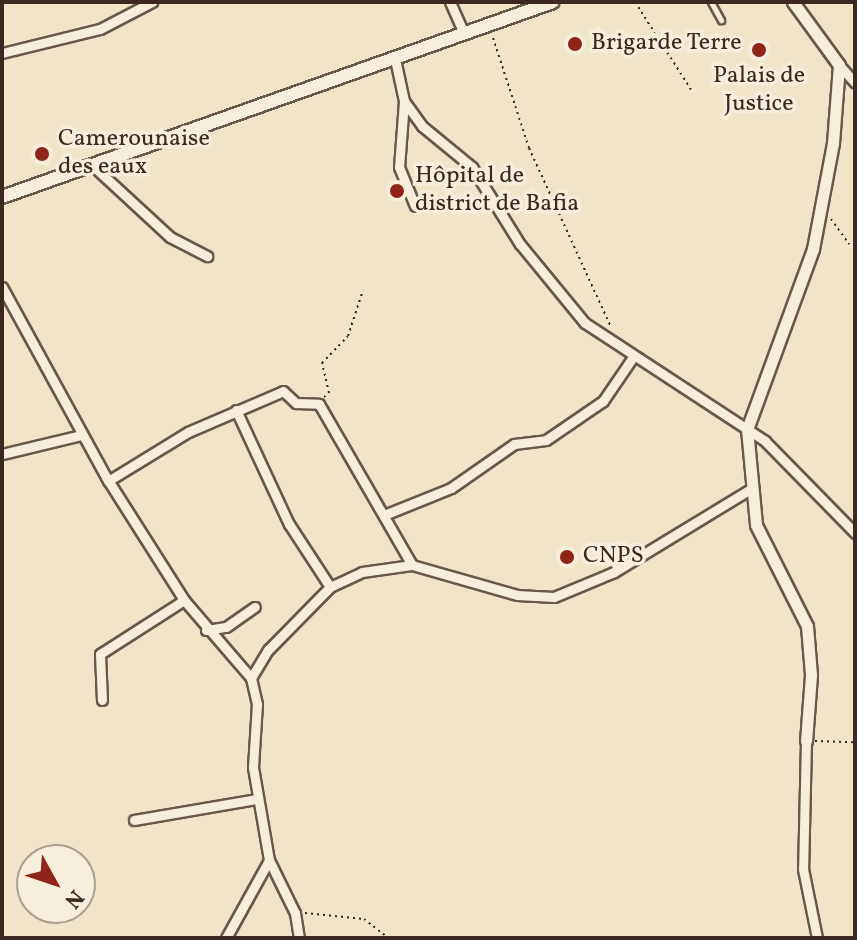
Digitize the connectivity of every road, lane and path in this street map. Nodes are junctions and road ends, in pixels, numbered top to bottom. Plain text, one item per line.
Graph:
1 (152, 2) edge
2 (450, 2) edge
3 (553, 2) edge
4 (635, 2) edge
5 (711, 2) edge
6 (793, 2) edge
7 (721, 20) dead end
8 (489, 25) junction
9 (464, 34) junction
10 (2, 53) edge
11 (395, 59) junction
12 (839, 65) junction
13 (855, 83) edge
14 (692, 91) dead end
15 (404, 101) junction
16 (92, 165) junction
17 (2, 197) edge
18 (415, 206) dead end
19 (821, 210) junction
20 (849, 244) dead end
21 (207, 256) dead end
22 (2, 287) edge
23 (363, 290) dead end
24 (614, 346) junction
25 (633, 357) junction
26 (319, 404) junction
27 (236, 410) junction
28 (747, 429) junction
29 (82, 435) junction
30 (2, 454) edge
31 (108, 481) junction
32 (752, 488) junction
33 (384, 515) junction
34 (855, 533) edge
35 (412, 565) junction
36 (330, 587) junction
37 (184, 600) junction
38 (255, 607) dead end
39 (206, 630) junction
40 (251, 678) junction
41 (102, 700) dead end
42 (806, 741) junction
43 (853, 742) dead end
44 (257, 799) junction
45 (134, 820) dead end
46 (269, 860) junction
47 (295, 913) junction
48 (226, 938) edge
49 (299, 938) edge
50 (388, 938) edge
51 (817, 938) edge

1 - 10 street
2 - 9 street
3 - 8 main road
4 - 14 path
5 - 7 lane
6 - 12 street
8 - 9 main road
8 - 24 path
9 - 11 main road
11 - 15 street
11 - 16 main road
12 - 13 street
12 - 19 street
15 - 18 street
15 - 24 street
16 - 17 main road
16 - 21 street
19 - 20 path
19 - 28 street
22 - 29 street
23 - 26 path
24 - 25 street
25 - 28 street
25 - 33 street
26 - 27 street
26 - 33 street
27 - 31 street
27 - 36 street
28 - 32 street
28 - 34 street
29 - 30 street
29 - 31 street
31 - 37 street
32 - 35 street
32 - 42 street
33 - 35 street
35 - 36 street
36 - 40 street
37 - 39 street
37 - 41 street
38 - 39 street
39 - 40 street
40 - 44 street
42 - 43 path
42 - 51 street
44 - 45 street
44 - 46 street
46 - 47 street
46 - 48 street
47 - 49 street
47 - 50 path

